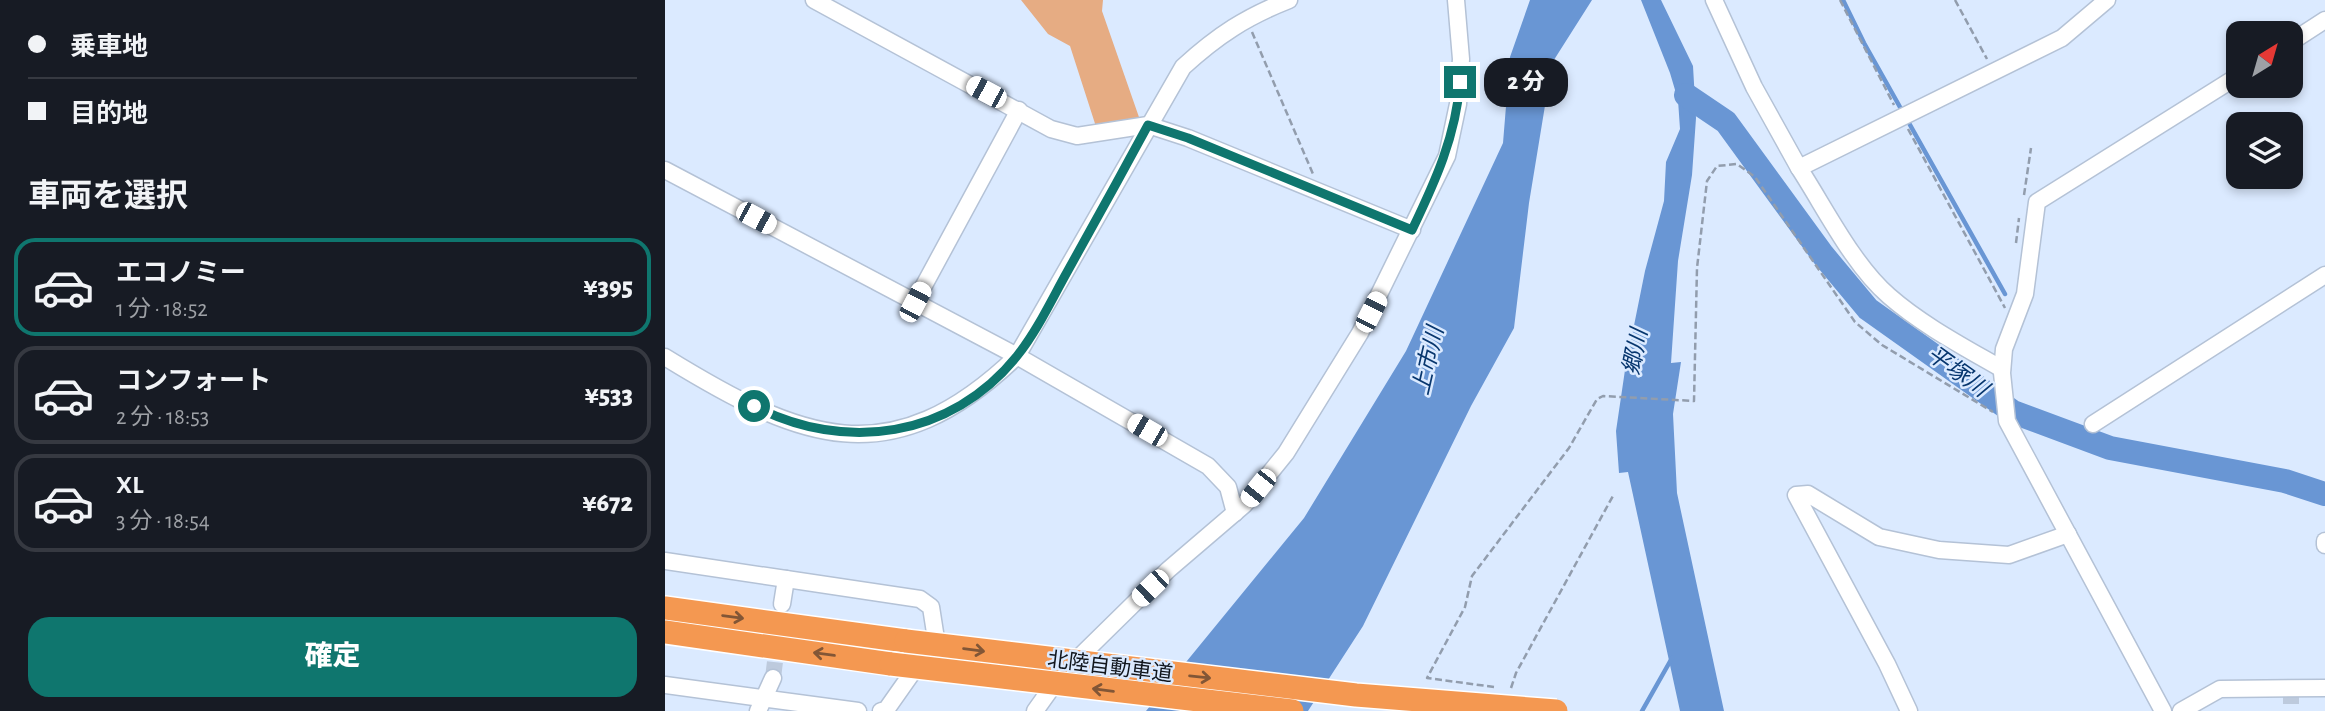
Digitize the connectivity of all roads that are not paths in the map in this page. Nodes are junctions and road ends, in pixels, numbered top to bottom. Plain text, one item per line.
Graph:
1 (816, 0) edge
2 (1289, 0) edge
3 (1456, 0) edge
4 (1714, 0) edge
5 (2107, 0) edge
6 (2325, 20) edge
7 (2303, 34) edge
8 (2226, 84) edge
9 (1019, 110) junction
10 (1148, 125) junction
11 (1799, 168) junction
12 (665, 170) edge
13 (1412, 230) junction
14 (2325, 275) edge
15 (915, 302) junction
16 (1017, 356) junction
17 (665, 357) edge
18 (2002, 373) junction
19 (2093, 424) dead end
20 (1235, 513) junction
21 (2068, 534) junction
22 (665, 561) edge
23 (786, 579) junction
24 (782, 604) tunnel mouth
25 (665, 608) edge
26 (665, 632) edge
27 (773, 678) tunnel mouth
28 (665, 685) edge
29 (2325, 688) edge
30 (761, 705) edge
31 (857, 711) edge
32 (881, 711) edge
33 (1035, 711) edge
34 (1292, 711) edge
35 (1556, 711) edge
36 (1909, 711) edge
37 (2163, 711) edge
38 (2181, 711) edge

1 - 9 street
2 - 10 street
3 - 13 street
4 - 11 street
5 - 11 street
6 - 7 street
8 - 18 street
9 - 10 street
9 - 15 street
10 - 13 street
10 - 16 street
11 - 18 street
12 - 15 street
13 - 20 street
14 - 19 street
15 - 16 street
16 - 17 street
16 - 20 street
18 - 21 street
20 - 33 street
21 - 36 street
21 - 37 street
22 - 23 street
23 - 24 street
23 - 32 street
25 -> 35 highway, 北陸自動車道, bridge
34 -> 26 highway, 北陸自動車道, bridge
27 - 30 street
28 - 30 street
29 - 38 street
30 - 31 street

